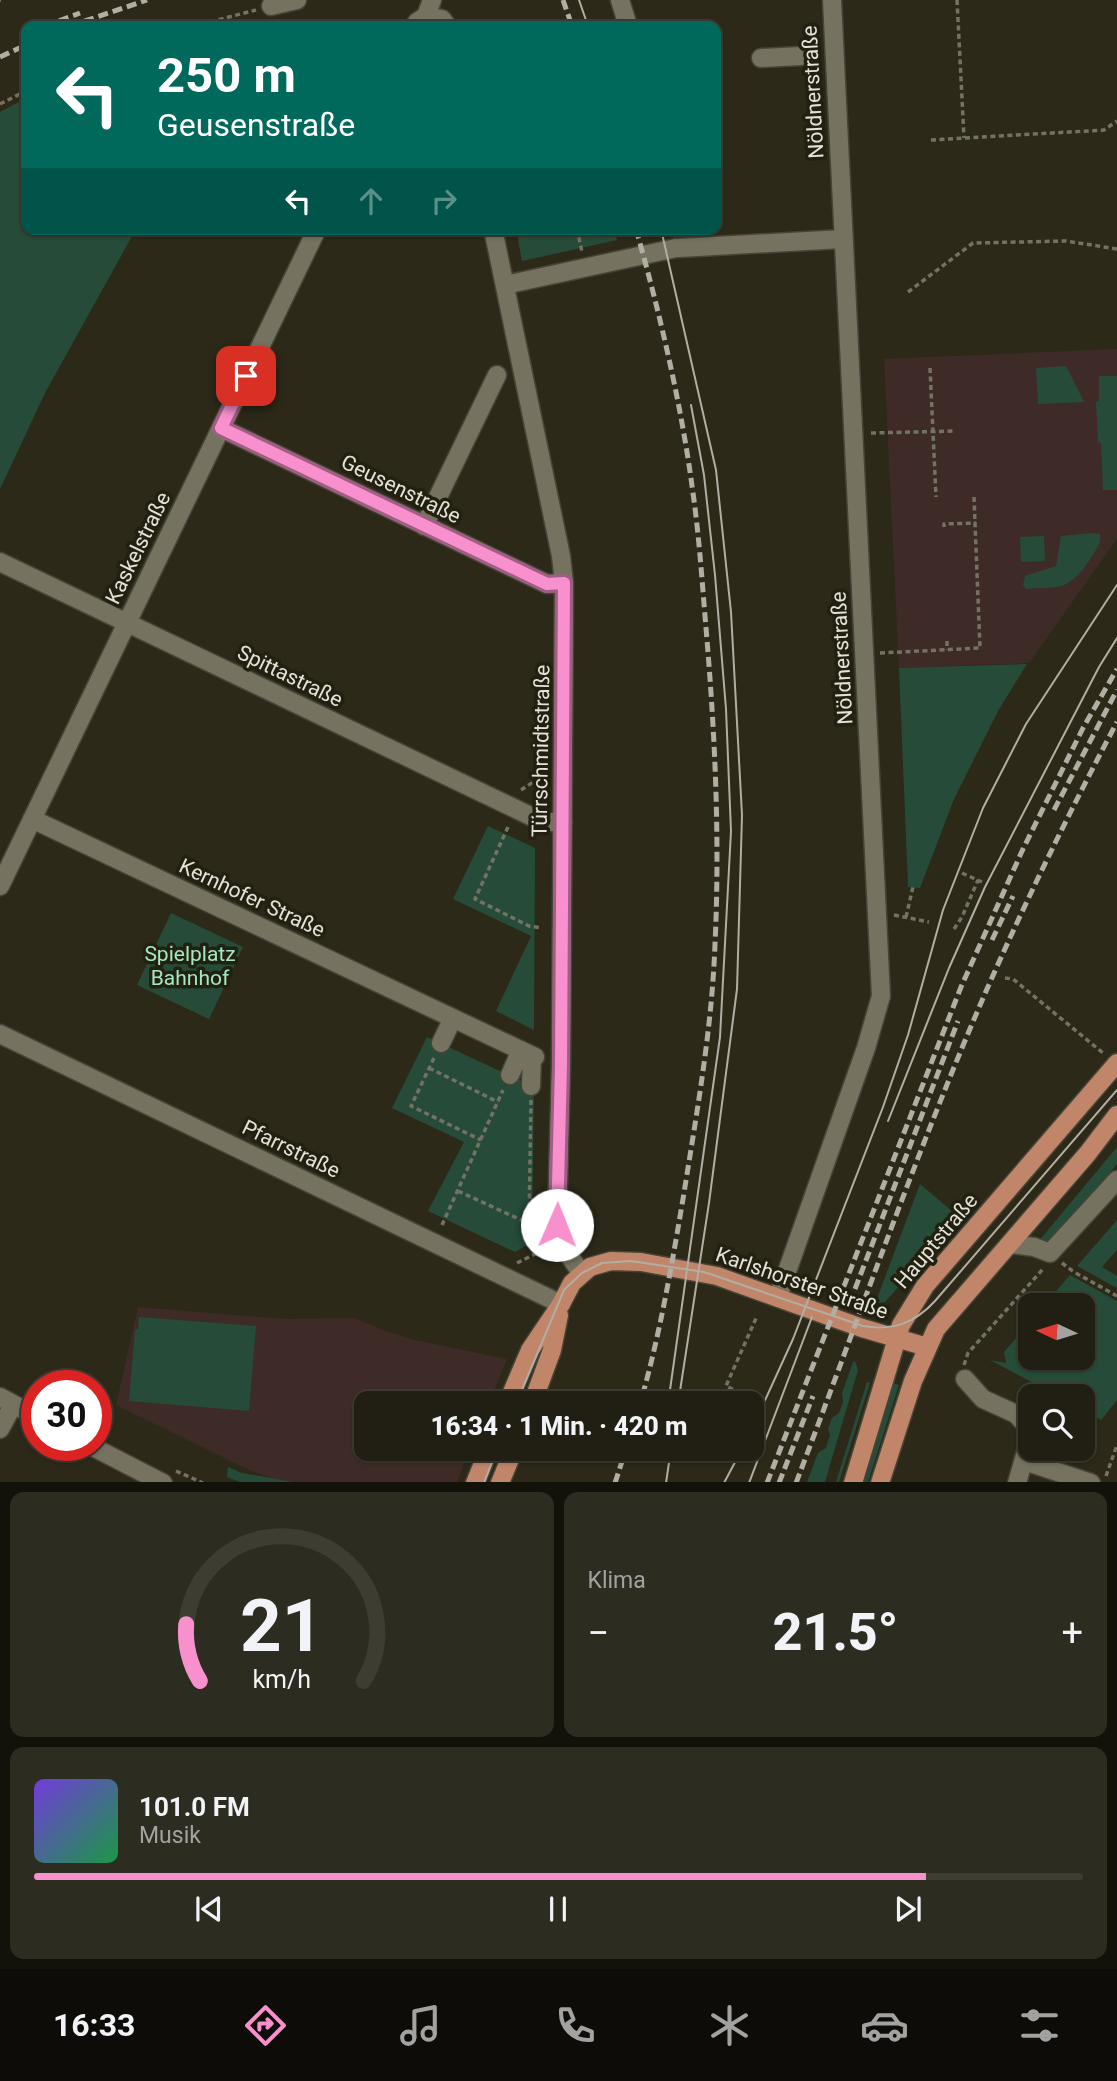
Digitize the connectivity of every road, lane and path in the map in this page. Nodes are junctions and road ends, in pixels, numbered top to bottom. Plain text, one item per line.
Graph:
1 (297, 0) edge
2 (620, 0) edge
3 (832, 0) edge
4 (957, 0) edge
5 (271, 6) joint
6 (424, 14) edge
7 (213, 21) edge
8 (443, 21) edge
9 (626, 21) edge
10 (801, 56) dead end
11 (761, 58) dead end
12 (21, 94) edge
13 (0, 104) edge
14 (1117, 121) edge
15 (964, 138) junction
16 (931, 140) dead end
17 (314, 235) edge
18 (494, 235) edge
19 (578, 235) edge
20 (843, 239) junction
21 (683, 243) edge
22 (1117, 249) edge
23 (582, 251) dead end
24 (505, 285) junction
25 (908, 292) dead end
26 (930, 368) dead end
27 (497, 375) dead end
28 (221, 428) junction
29 (956, 431) dead end
30 (888, 432) dead end
31 (932, 432) junction
32 (936, 497) dead end
33 (974, 497) dead end
34 (975, 523) junction
35 (424, 526) junction
36 (944, 527) dead end
37 (0, 562) edge
38 (564, 583) junction
39 (978, 596) junction
40 (970, 597) dead end
41 (127, 623) junction
42 (947, 641) dead end
43 (947, 650) junction
44 (898, 652) dead end
45 (544, 775) dead end
46 (521, 790) dead end
47 (32, 819) junction
48 (563, 822) junction
49 (508, 827) dead end
50 (962, 873) dead end
51 (0, 886) edge
52 (913, 887) dead end
53 (878, 916) junction
54 (906, 917) junction
55 (929, 922) dead end
56 (542, 928) dead end
57 (954, 929) dead end
58 (1005, 978) dead end
59 (453, 1018) junction
60 (0, 1034) edge
61 (441, 1043) joint
62 (529, 1054) junction
63 (1111, 1059) edge
64 (429, 1068) junction
65 (510, 1075) joint
66 (531, 1086) joint
67 (498, 1102) junction
68 (1117, 1115) edge
69 (481, 1140) junction
70 (1117, 1180) edge
71 (457, 1191) junction
72 (529, 1224) junction
73 (442, 1225) dead end
74 (541, 1233) dead end
75 (1010, 1244) junction
76 (541, 1251) dead end
77 (1050, 1253) junction
78 (517, 1263) dead end
79 (581, 1273) junction
80 (1117, 1296) edge
81 (778, 1297) junction
82 (561, 1304) junction
83 (757, 1316) dead end
84 (896, 1339) junction
85 (927, 1348) junction
86 (965, 1380) joint
87 (513, 1391) edge
88 (537, 1391) edge
89 (737, 1391) edge
90 (6, 1401) edge
91 (1018, 1416) edge
92 (0, 1429) edge
93 (1117, 1445) edge
94 (1116, 1453) edge
95 (112, 1456) edge
96 (484, 1461) edge
97 (509, 1461) edge
98 (1024, 1461) joint
99 (163, 1482) edge
100 (475, 1482) edge
101 (500, 1482) edge
102 (853, 1482) edge
103 (880, 1482) edge
104 (1017, 1482) edge
105 (1091, 1482) edge
106 (1104, 1482) edge

1 - 5 street
2 - 9 street
3 - 20 street, Nöldnerstraße
4 - 15 path
5 - 7 path
6 - 8 street
10 - 11 street
12 - 13 path
14 - 15 path
15 - 16 path
17 - 28 street, Kaskelstraße
18 - 24 street, Türrschmidtstraße
19 - 23 path
20 - 21 street
20 - 53 street, Nöldnerstraße
21 - 24 street
22 - 25 path
24 - 38 street, Türrschmidtstraße
26 - 31 path
27 - 35 street
28 - 35 street, Geusenstraße
28 - 41 street, Kaskelstraße
29 - 31 path
30 - 31 path
31 - 32 path
33 - 34 path
34 - 36 path
34 - 39 path
35 - 38 street, Geusenstraße
37 - 41 street, Spittastraße
38 - 48 street, Türrschmidtstraße
39 - 40 path
39 - 43 path
41 - 47 street, Kaskelstraße
41 - 48 street, Spittastraße
42 - 43 path
43 - 44 path
45 - 46 path
47 - 51 street, Kaskelstraße
47 - 59 street, Kernhofer Straße
48 - 79 street, Türrschmidtstraße
49 - 56 path
50 - 57 path
52 - 54 path
53 - 54 path
53 - 81 street, Nöldnerstraße
54 - 55 path
58 - 63 path
59 - 61 street
59 - 62 street, Kernhofer Straße
60 - 82 street, Pfarrstraße
61 - 64 path
62 - 65 street
62 - 66 street
63 - 84 main road, Hauptstraße
64 - 67 path
64 - 69 path
65 - 67 path
66 - 72 path
67 - 69 path
68 - 75 main road
69 - 71 path
70 - 77 street
71 - 72 path
71 - 73 path
72 - 74 path
75 - 77 street
75 - 85 main road
76 - 78 path
77 - 80 path
77 - 86 path
79 - 81 main road, Karlshorster Straße
79 - 82 main road
81 - 84 main road, Karlshorster Straße
82 - 87 main road
82 - 88 main road
83 - 89 path
84 - 85 main road, Karlshorster Straße
84 - 102 main road, Hauptstraße
85 - 103 main road
86 - 91 street
90 - 92 street
93 - 94 path
94 - 106 path
95 - 99 street
96 - 100 main road
97 - 101 main road
98 - 104 street
98 - 105 street

